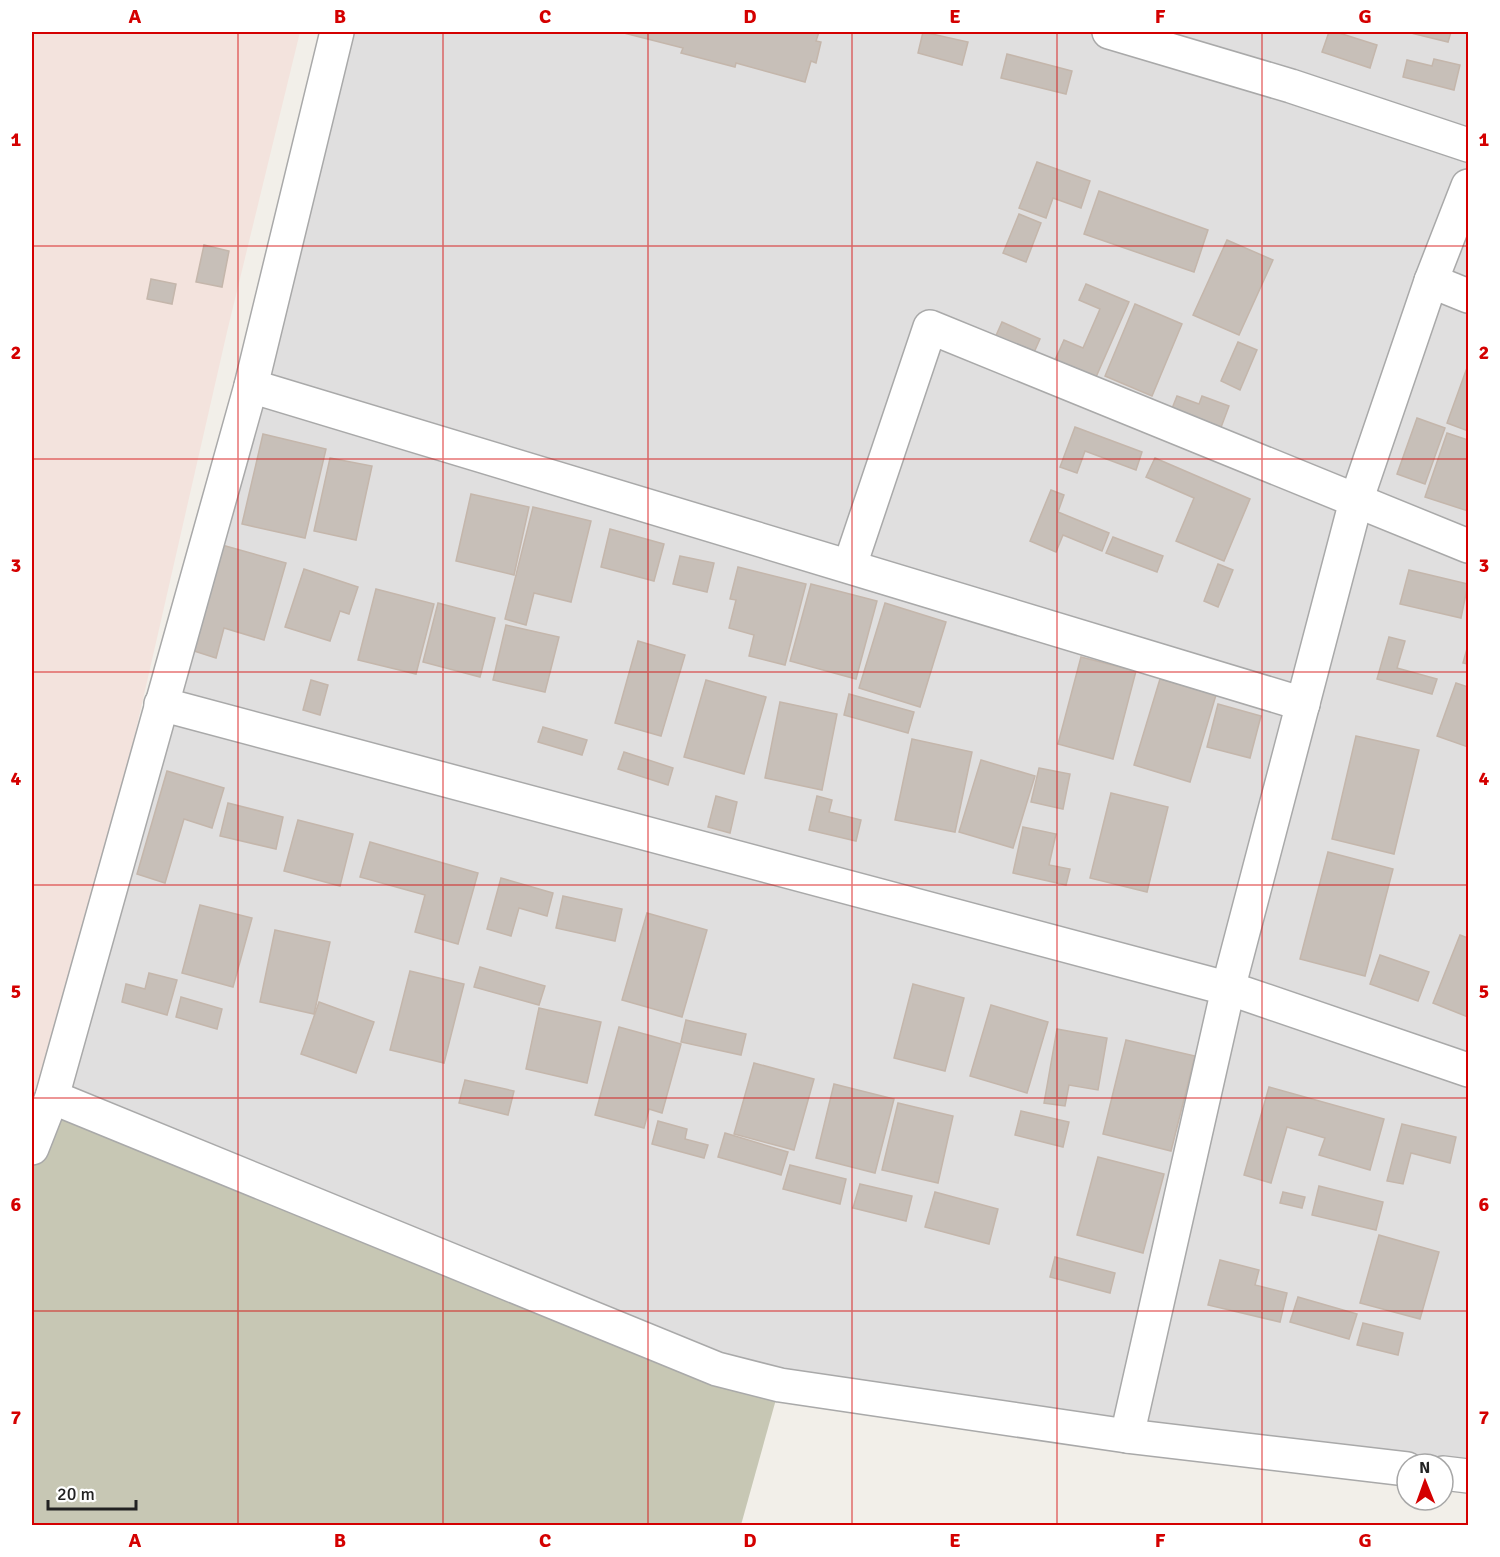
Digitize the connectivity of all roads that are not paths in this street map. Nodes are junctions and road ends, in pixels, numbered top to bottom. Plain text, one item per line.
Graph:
1 (337, 32) edge
2 (1109, 32) edge
3 (1468, 145) edge
4 (1468, 186) edge
5 (1431, 280) junction
6 (1468, 296) edge
7 (251, 386) junction
8 (1356, 501) junction
9 (1468, 546) edge
10 (850, 565) junction
11 (161, 704) junction
12 (1303, 704) junction
13 (1228, 989) junction
14 (1468, 1070) edge
15 (52, 1097) junction
16 (32, 1148) edge
17 (1127, 1436) junction
18 (1395, 1468) edge

1 - 7 street
2 - 3 street
4 - 5 street
5 - 6 street
5 - 8 street
7 - 10 street
7 - 11 street
8 - 9 street
8 - 10 street
8 - 12 street
10 - 12 street
11 - 13 street
11 - 15 street
12 - 13 street
13 - 14 street
13 - 17 street
15 - 16 street
15 - 17 street
17 - 18 street

